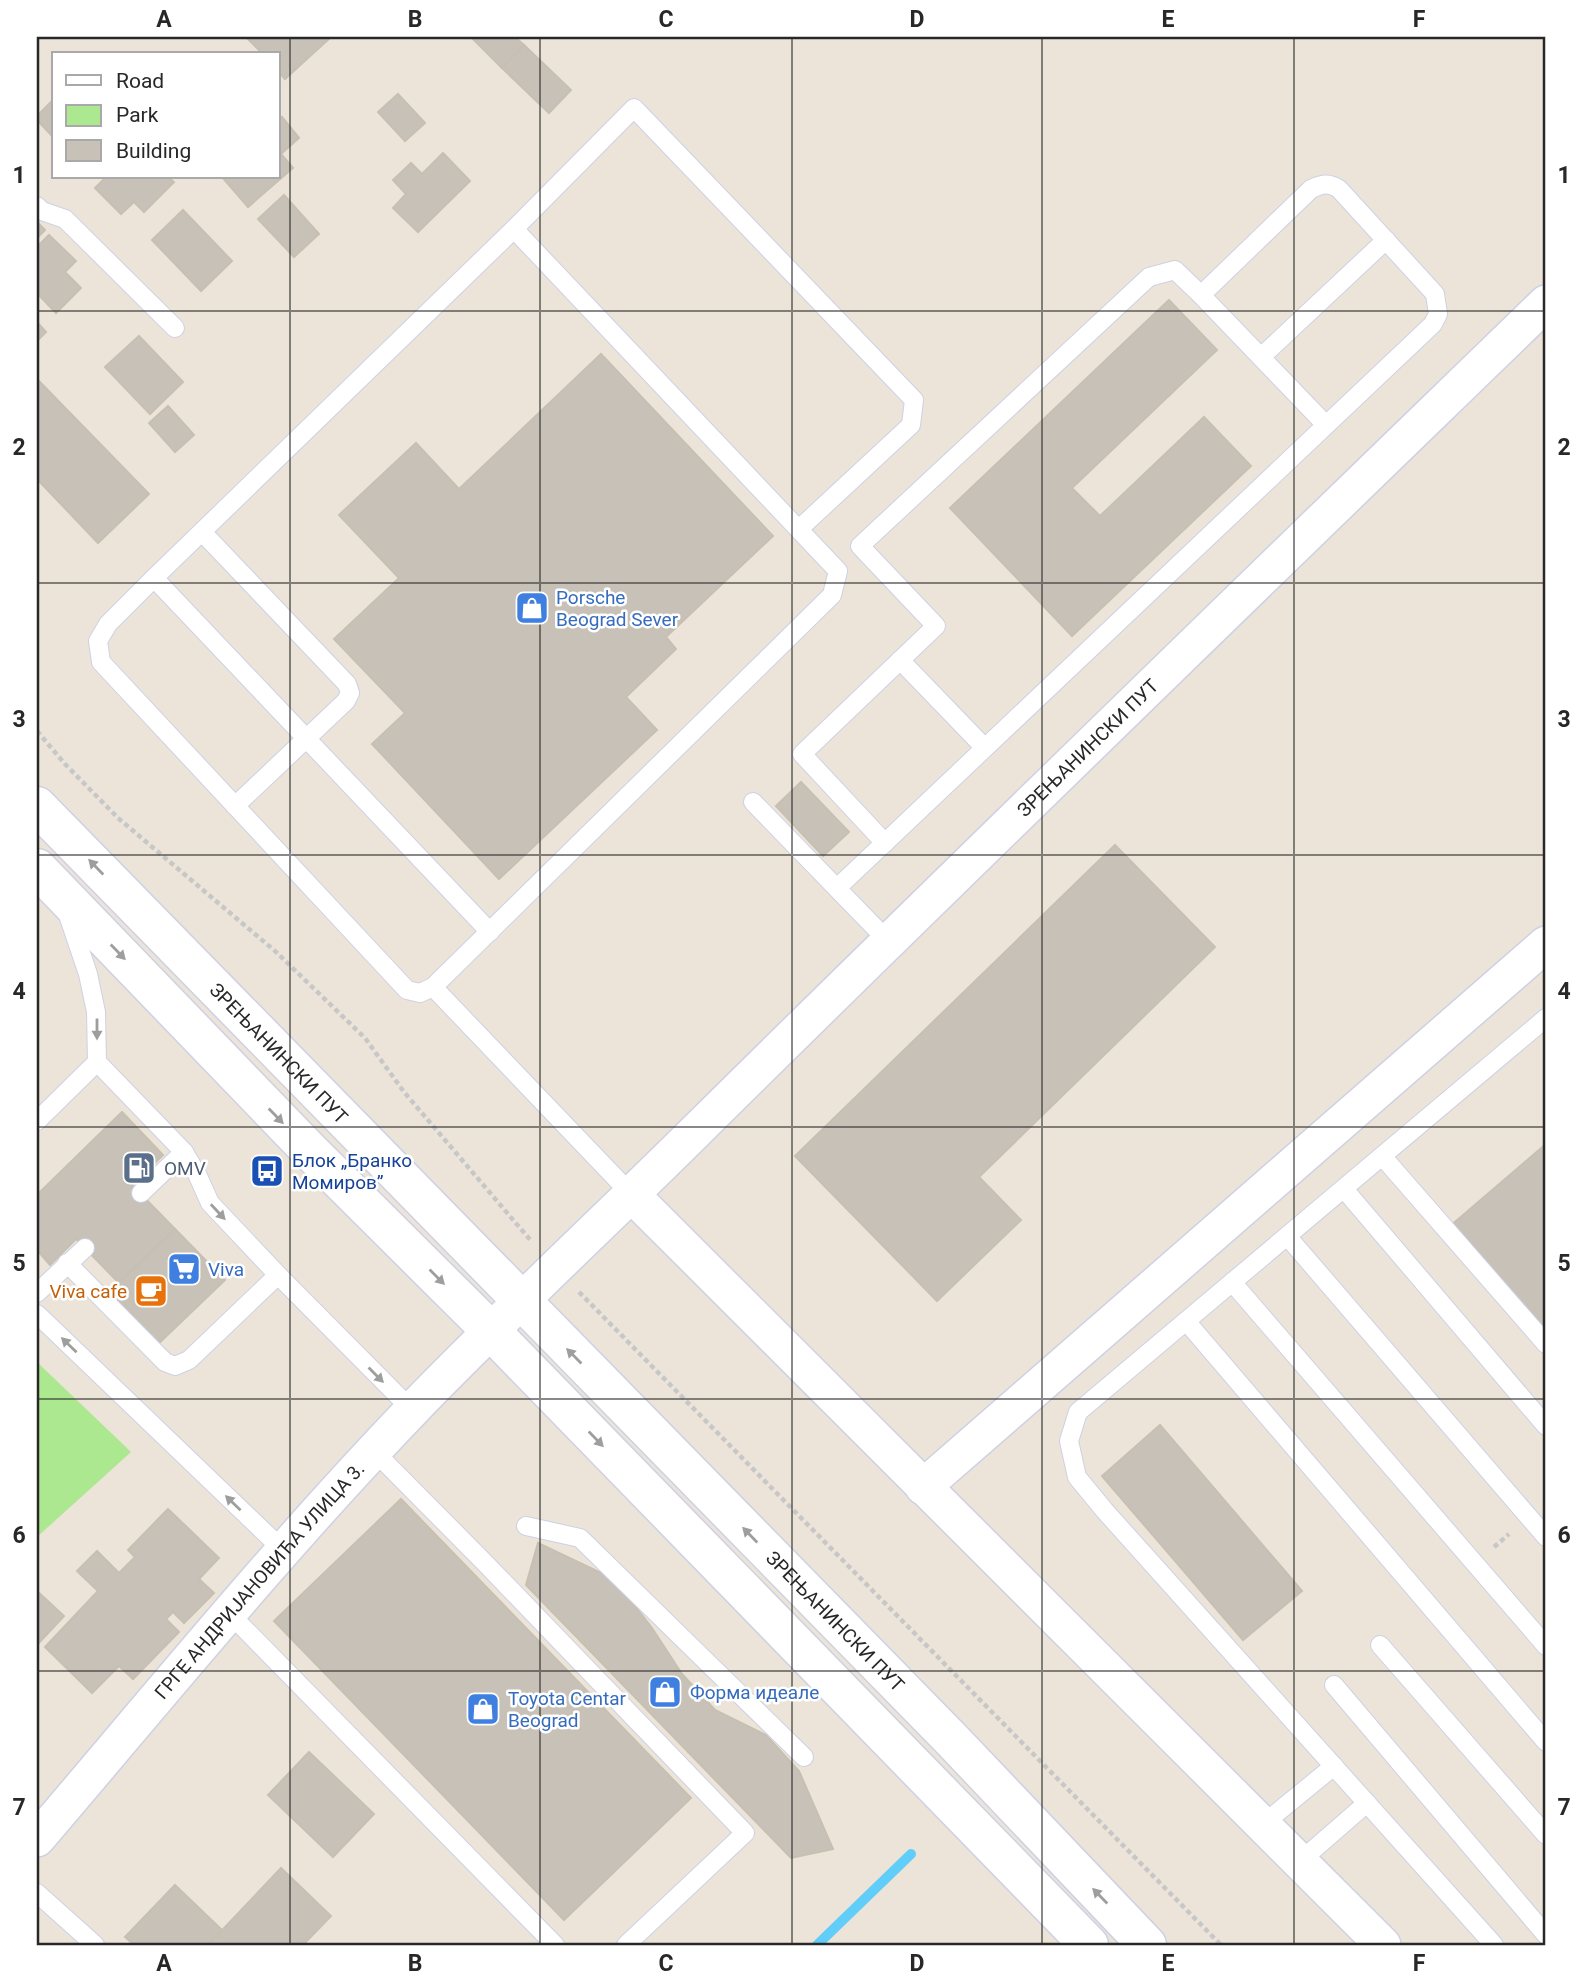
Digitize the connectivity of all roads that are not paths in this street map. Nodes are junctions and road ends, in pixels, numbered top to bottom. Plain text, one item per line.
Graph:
1 (37, 205) edge
2 (514, 229) junction
3 (1386, 240) junction
4 (1201, 295) junction
5 (1546, 303) edge
6 (175, 328) dead end
7 (1261, 358) junction
8 (1326, 425) junction
9 (799, 529) junction
10 (203, 533) junction
11 (154, 578) junction
12 (900, 660) junction
13 (307, 739) junction
14 (984, 747) junction
15 (753, 802) dead end
16 (37, 806) edge
17 (235, 806) junction
18 (884, 843) junction
19 (49, 880) edge
20 (837, 888) junction
21 (489, 932) junction
22 (888, 941) junction
23 (1546, 944) edge
24 (433, 987) junction
25 (1546, 1018) edge
26 (97, 1062) junction
27 (37, 1121) edge
28 (184, 1152) junction
29 (1382, 1156) junction
30 (1344, 1189) junction
31 (141, 1194) dead end
32 (631, 1194) junction
33 (1287, 1236) junction
34 (85, 1248) dead end
35 (67, 1263) junction
36 (278, 1275) junction
37 (1233, 1282) junction
38 (37, 1293) edge
39 (520, 1301) junction
40 (37, 1314) edge
41 (1186, 1321) junction
42 (491, 1331) junction
43 (1546, 1345) edge
44 (412, 1410) junction
45 (1546, 1426) edge
46 (374, 1452) junction
47 (923, 1487) junction
48 (526, 1526) dead end
49 (1546, 1537) edge
50 (283, 1550) junction
51 (229, 1613) junction
52 (1380, 1645) dead end
53 (1546, 1646) edge
54 (1334, 1685) dead end
55 (1546, 1742) edge
56 (804, 1757) dead end
57 (1334, 1766) junction
58 (1367, 1803) junction
59 (1262, 1825) junction
60 (1546, 1835) edge
61 (37, 1839) edge
62 (1298, 1863) junction
63 (37, 1893) edge
64 (1546, 1935) edge
65 (95, 1945) edge
66 (555, 1945) edge
67 (626, 1945) edge
68 (1089, 1945) edge
69 (1147, 1945) edge
70 (1383, 1945) edge
71 (1494, 1945) edge

1 - 6 lane
2 - 9 lane
2 - 9 lane
2 - 10 lane
3 - 4 lane
3 - 7 lane
3 - 8 lane
4 - 7 lane
4 - 12 lane
5 - 22 street, ЗРЕЊАНИНСКИ ПУТ
7 - 8 lane
8 - 14 lane
9 - 21 lane
10 - 11 lane
10 - 13 lane
11 - 13 lane
11 - 17 lane
12 - 14 lane
12 - 18 lane
13 - 17 lane
13 - 21 lane
14 - 18 lane
15 - 20 lane
39 -> 16 main road, ЗРЕЊАНИНСКИ ПУТ
17 - 24 lane
18 - 20 lane
19 -> 26 lane
19 -> 42 main road
20 - 22 lane
21 - 24 lane
22 - 32 street, ЗРЕЊАНИНСКИ ПУТ
23 - 47 street
24 - 32 lane
25 - 29 lane
26 - 27 lane
26 - 28 lane
28 - 31 lane
28 -> 36 lane
29 - 30 lane
29 - 43 lane
30 - 33 lane
30 - 45 lane
32 - 39 street, ЗРЕЊАНИНСКИ ПУТ
32 - 47 street
33 - 37 lane
33 - 49 lane
34 - 35 lane
35 - 36 lane
35 - 38 lane
36 -> 44 lane
37 - 41 lane
37 - 53 lane
39 - 42 street, ЗРЕЊАНИНСКИ ПУТ
69 -> 39 main road, ЗРЕЊАНИНСКИ ПУТ
50 -> 40 lane
41 - 55 lane
41 - 57 lane
42 - 44 street, ГРГЕ АНДРИЈАНОВИЋА УЛИЦА 3.
42 -> 68 main road
44 - 46 street, ГРГЕ АНДРИЈАНОВИЋА УЛИЦА 3.
46 - 50 street, ГРГЕ АНДРИЈАНОВИЋА УЛИЦА 3.
46 - 67 lane
47 - 59 street
48 - 56 lane
50 - 51 street, ГРГЕ АНДРИЈАНОВИЋА УЛИЦА 3.
51 - 61 street, ГРГЕ АНДРИЈАНОВИЋА УЛИЦА 3.
51 - 66 lane
52 - 60 lane
54 - 64 lane
57 - 58 lane
57 - 59 lane
58 - 62 lane
58 - 71 lane
59 - 62 street
62 - 70 street
63 - 65 lane

